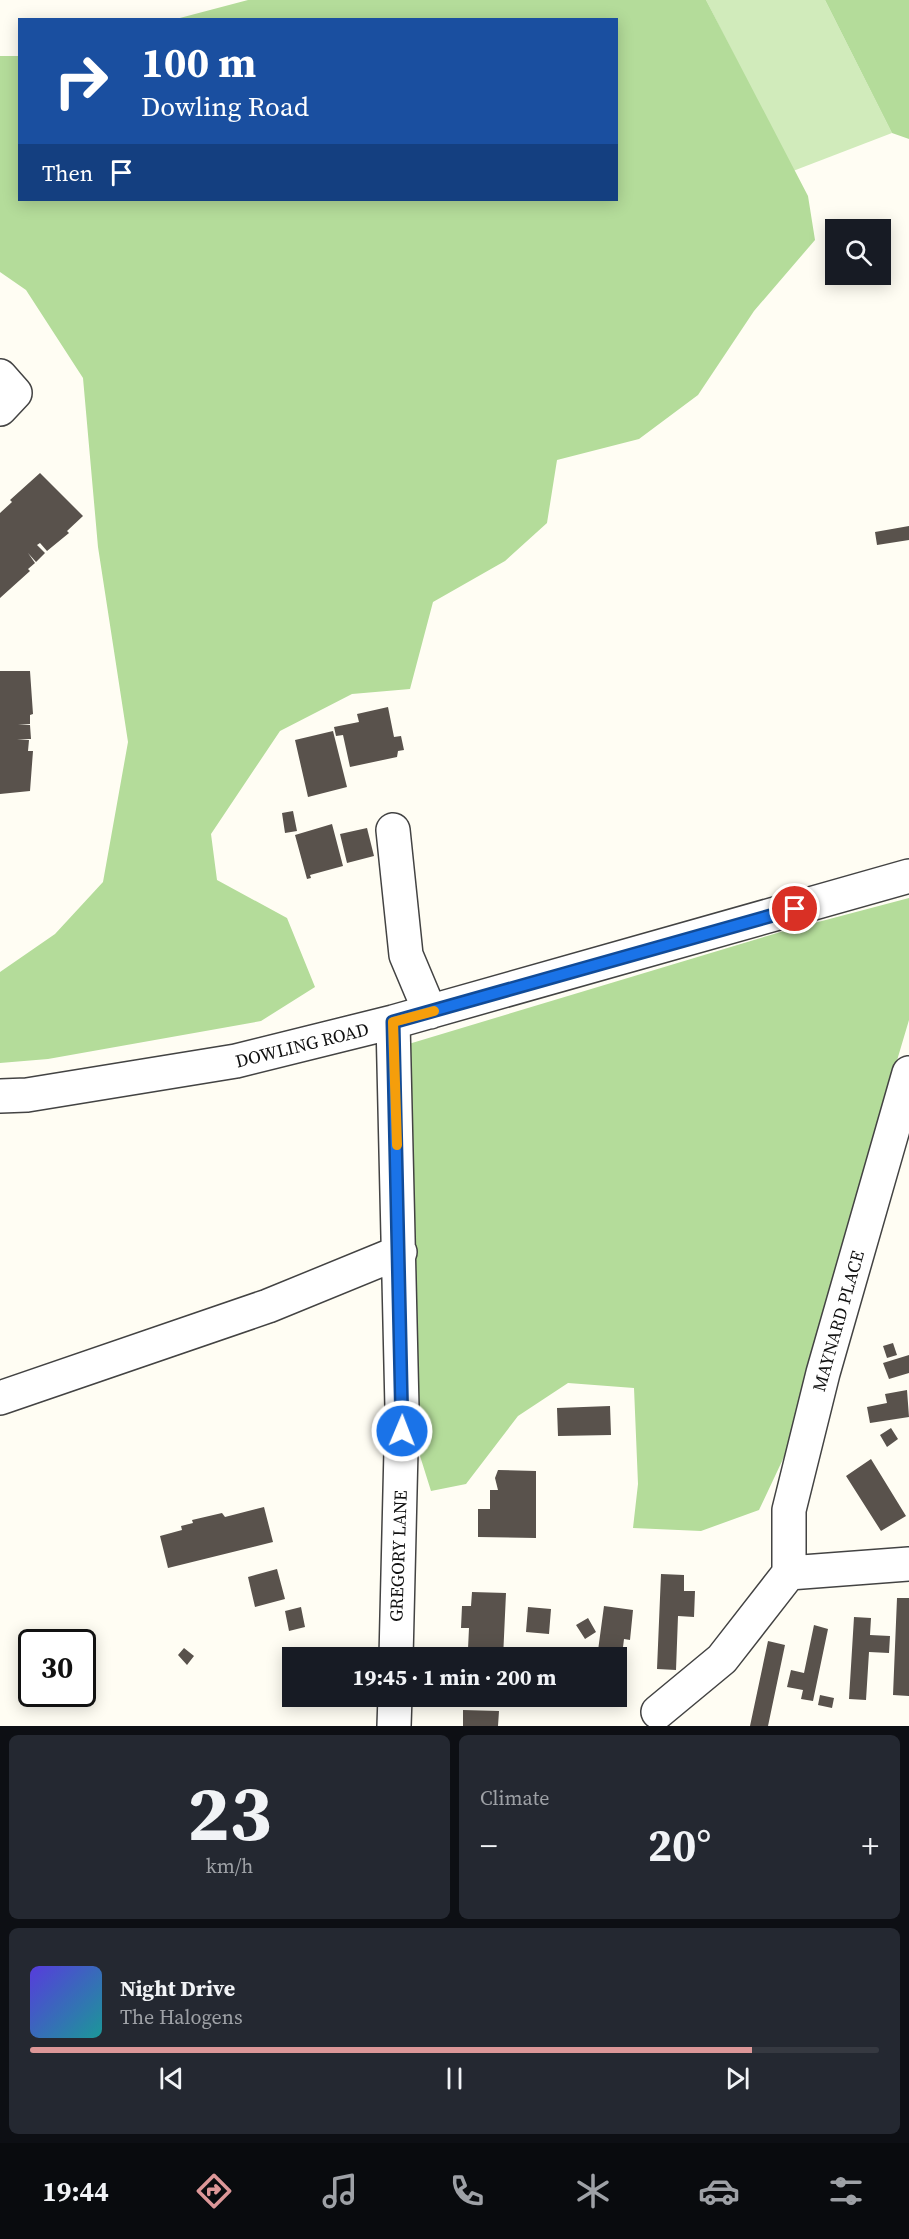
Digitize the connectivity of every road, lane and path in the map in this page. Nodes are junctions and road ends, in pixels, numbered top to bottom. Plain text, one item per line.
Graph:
1 (0, 376) edge
2 (0, 409) edge
3 (393, 830) dead end
4 (909, 876) edge
5 (430, 1012) junction
6 (393, 1022) junction
7 (909, 1073) edge
8 (0, 1096) edge
9 (903, 1121) edge
10 (400, 1252) junction
11 (0, 1398) edge
12 (909, 1564) edge
13 (789, 1573) junction
14 (396, 1647) edge
15 (395, 1707) edge
16 (658, 1712) dead end
17 (394, 1726) edge

1 - 2 street
3 - 5 street
4 - 5 street, DOWLING ROAD
5 - 6 street, DOWLING ROAD
6 - 8 street, DOWLING ROAD
6 - 10 street, GREGORY LANE
7 - 9 street, MAYNARD PLACE
9 - 13 street, MAYNARD PLACE
10 - 11 street
10 - 14 street, GREGORY LANE
12 - 13 street
13 - 16 street
15 - 17 street

